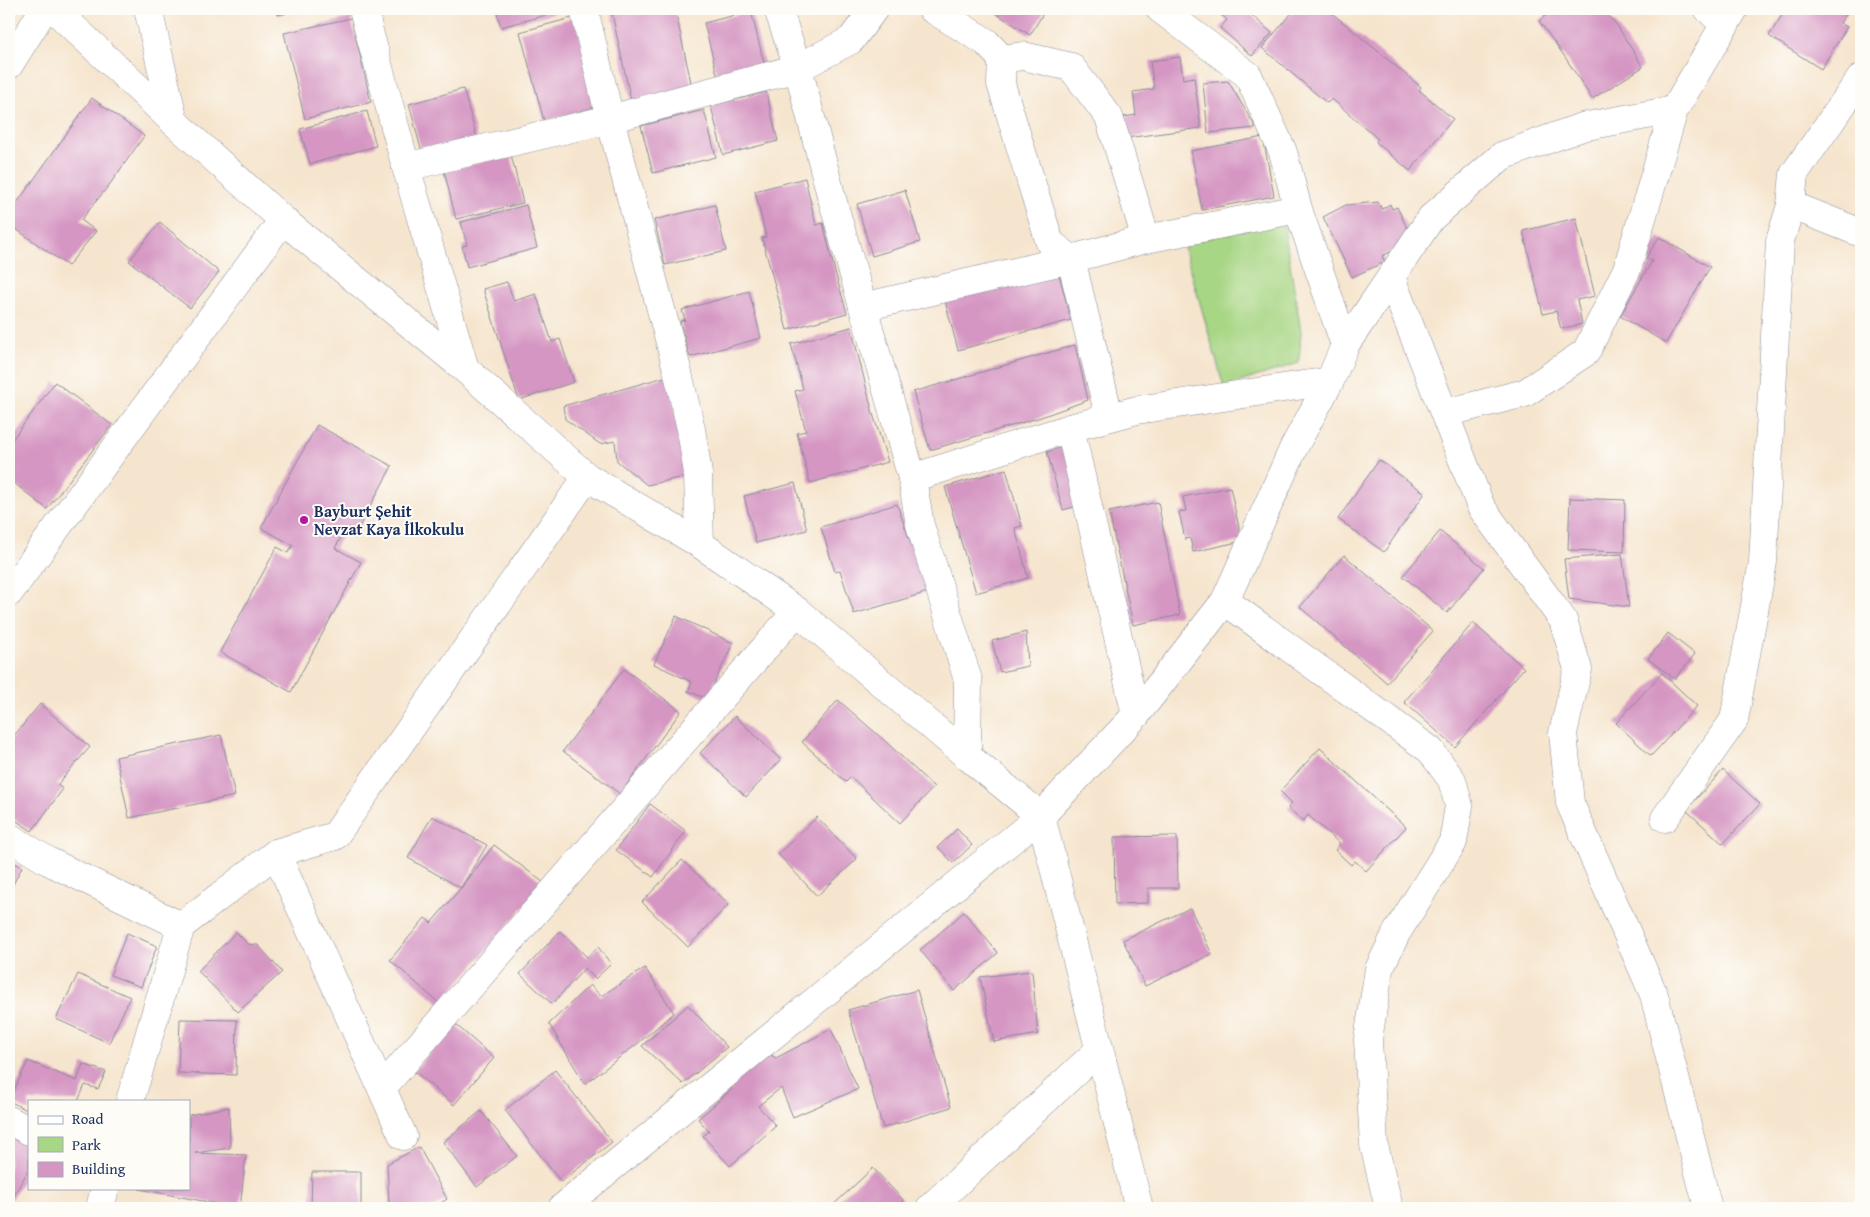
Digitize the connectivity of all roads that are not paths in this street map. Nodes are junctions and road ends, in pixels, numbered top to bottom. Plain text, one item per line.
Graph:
1 (44, 9) edge
2 (54, 9) edge
3 (148, 9) edge
4 (363, 9) edge
5 (584, 9) edge
6 (778, 9) edge
7 (874, 9) edge
8 (932, 9) edge
9 (1160, 9) edge
10 (1722, 14) edge
11 (1002, 59) junction
12 (9, 65) edge
13 (798, 68) junction
14 (1861, 78) edge
15 (1674, 110) junction
16 (610, 119) junction
17 (174, 122) junction
18 (406, 167) junction
19 (1791, 205) junction
20 (1298, 209) junction
21 (283, 220) junction
22 (1861, 233) edge
23 (1146, 239) junction
24 (1071, 258) junction
25 (1391, 278) junction
26 (862, 307) junction
27 (1345, 346) junction
28 (465, 369) junction
29 (1330, 381) junction
30 (1445, 414) junction
31 (1109, 416) junction
32 (1070, 428) junction
33 (587, 477) junction
34 (912, 478) junction
35 (700, 544) junction
36 (9, 593) edge
37 (1225, 601) junction
38 (797, 611) junction
39 (1136, 715) junction
40 (967, 756) junction
41 (1041, 816) junction
42 (1665, 818) dead end
43 (9, 837) edge
44 (276, 853) junction
45 (181, 926) junction
46 (1099, 1050) junction
47 (382, 1088) junction
48 (130, 1100) edge
49 (9, 1120) edge
50 (28, 1130) edge
51 (402, 1136) dead end
52 (104, 1190) edge
53 (100, 1208) edge
54 (562, 1208) edge
55 (930, 1208) edge
56 (1139, 1208) edge
57 (1389, 1208) edge
58 (1708, 1208) edge

1 - 12 street
2 - 17 street
3 - 17 street
4 - 18 street
5 - 16 street
6 - 13 street
7 - 13 street
8 - 11 street
9 - 20 street
10 - 15 street
11 - 23 street
11 - 24 street
13 - 16 street
13 - 26 street
14 - 19 street
15 - 25 street
15 - 30 street
16 - 18 street
16 - 35 street
17 - 21 street
18 - 28 street
19 - 22 street
19 - 42 street
20 - 23 street
20 - 27 street
21 - 28 street
21 - 36 street
23 - 24 street
24 - 26 street
24 - 31 street
25 - 27 street
25 - 30 street
26 - 34 street
27 - 29 street
28 - 33 street
29 - 31 street
29 - 37 street
30 - 58 street
31 - 32 street
32 - 34 street
32 - 39 street
33 - 35 street
33 - 44 street
34 - 40 street
35 - 38 street
37 - 39 street
37 - 57 street
38 - 40 street
38 - 47 street
39 - 41 street
40 - 41 street
41 - 46 street
41 - 54 street
43 - 45 street
44 - 45 street
44 - 47 street
45 - 48 street
46 - 55 street
46 - 56 street
47 - 51 street
49 - 50 street
52 - 53 street

